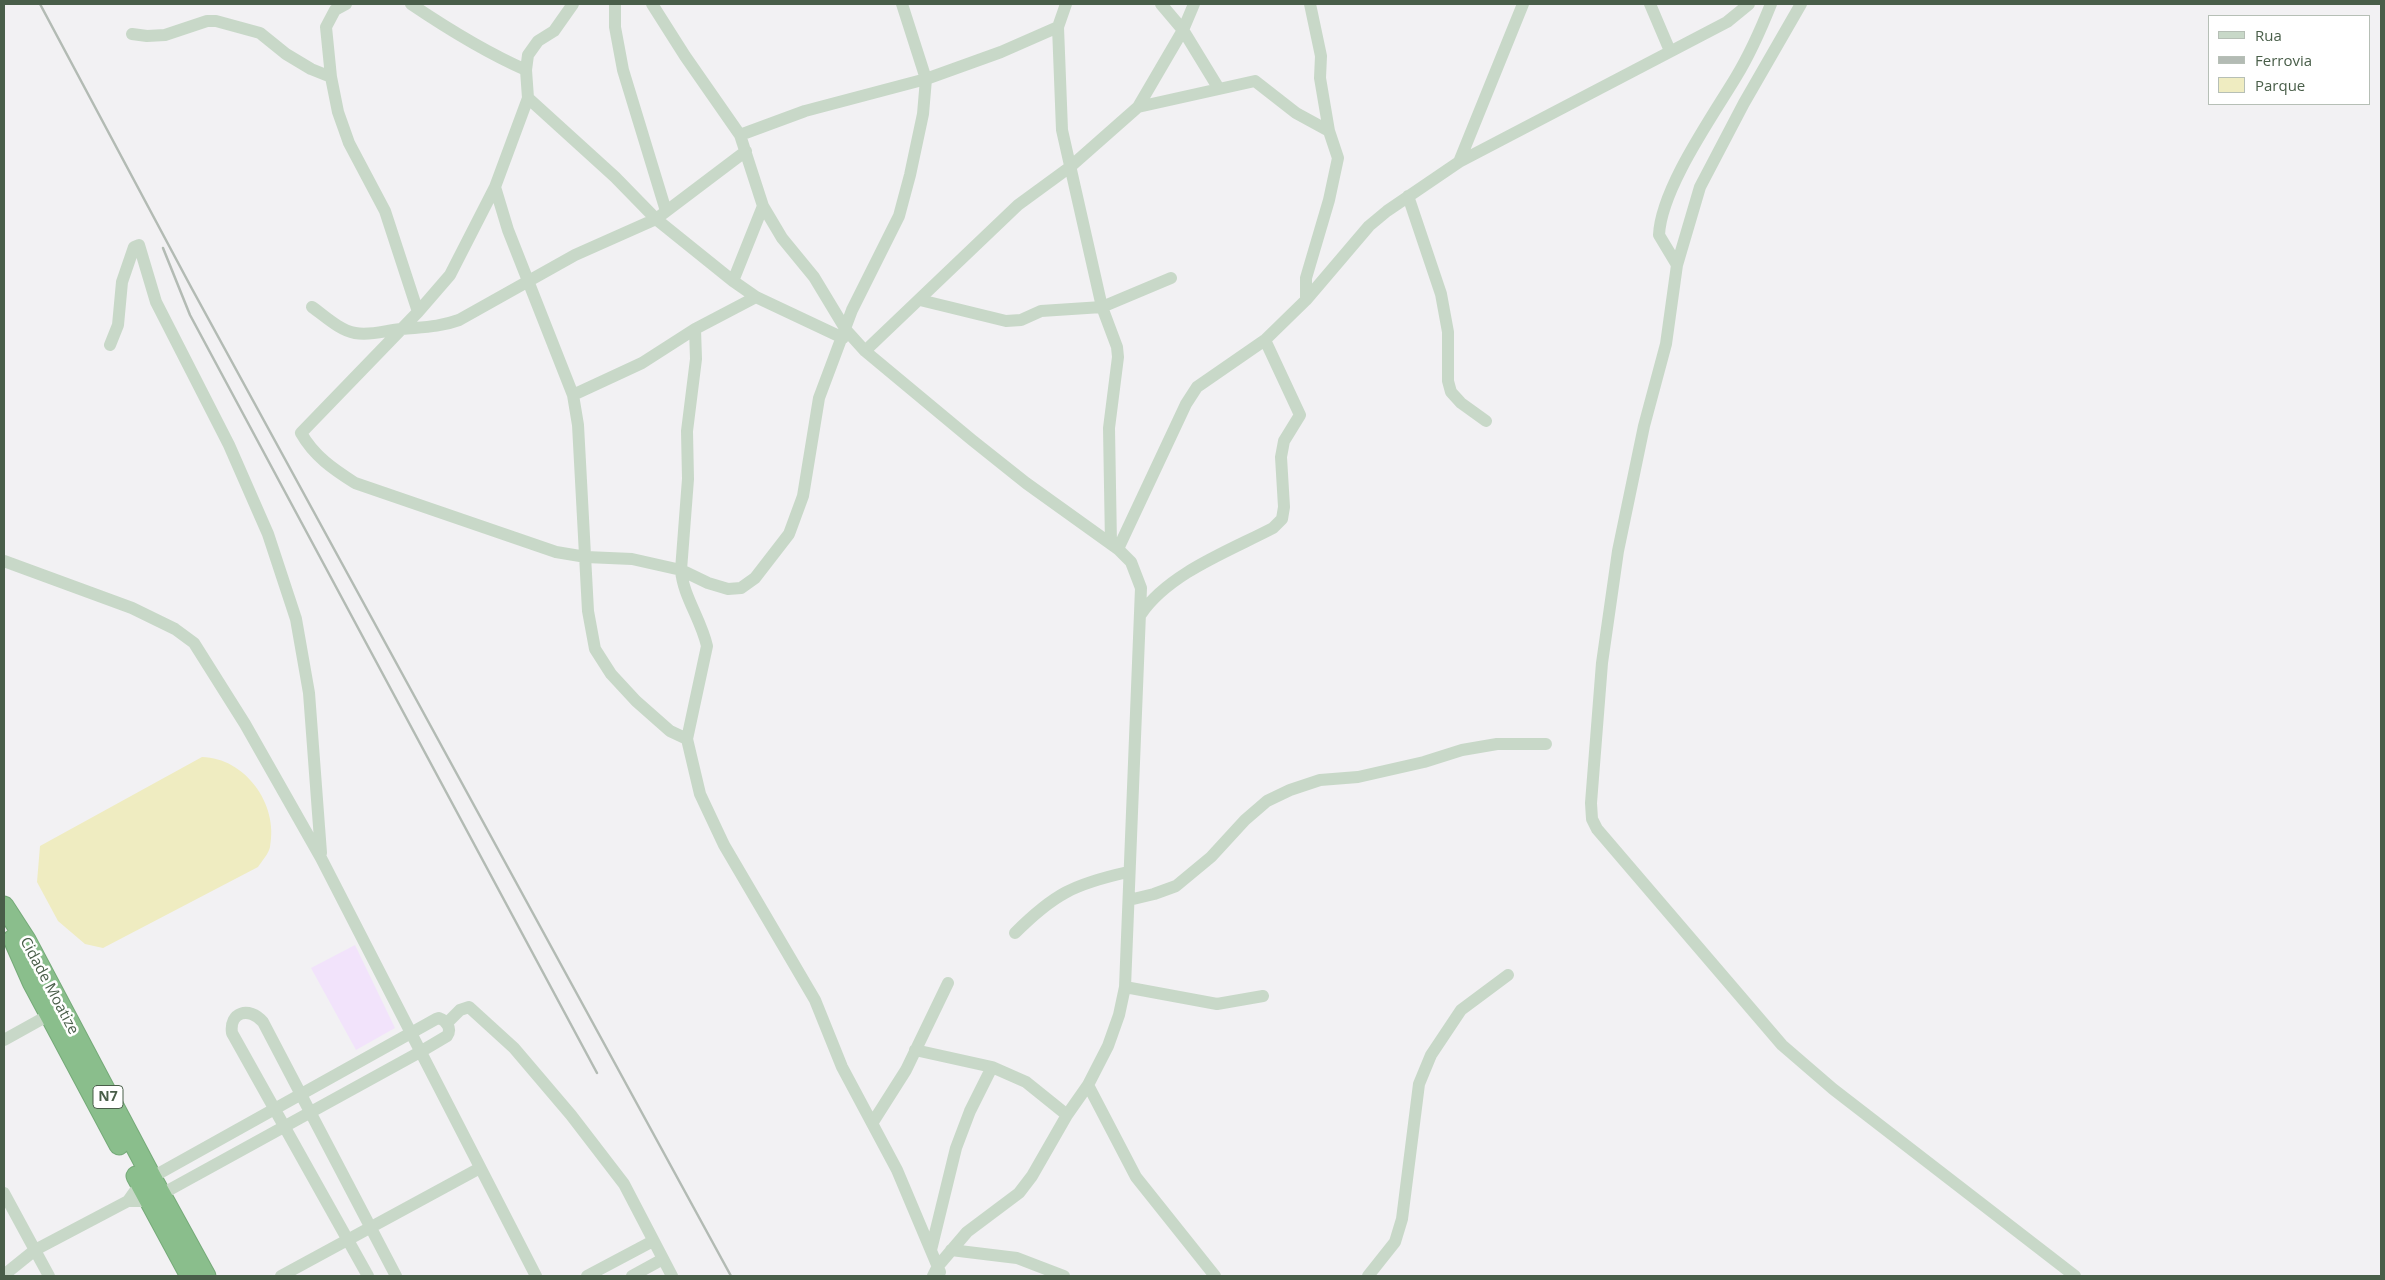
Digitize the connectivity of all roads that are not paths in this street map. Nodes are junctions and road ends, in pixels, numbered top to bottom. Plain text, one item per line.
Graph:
1 (346, 4) edge
2 (411, 4) edge
3 (572, 4) edge
4 (615, 4) edge
5 (652, 4) edge
6 (902, 4) edge
7 (1066, 4) edge
8 (1161, 4) edge
9 (1194, 4) edge
10 (1310, 4) edge
11 (1523, 4) edge
12 (1650, 4) edge
13 (1749, 4) edge
14 (1771, 4) edge
15 (1801, 4) edge
16 (1058, 27) junction
17 (1183, 30) junction
18 (132, 34) dead end
19 (1670, 52) junction
20 (526, 70) junction
21 (331, 77) junction
22 (926, 79) junction
23 (1219, 89) junction
24 (528, 98) junction
25 (1138, 107) junction
26 (1329, 131) junction
27 (740, 135) junction
28 (746, 151) junction
29 (1459, 162) junction
30 (1070, 167) junction
31 (495, 187) junction
32 (1408, 196) junction
33 (762, 206) junction
34 (666, 211) junction
35 (656, 219) junction
36 (1677, 265) junction
37 (1171, 278) dead end
38 (528, 280) junction
39 (733, 280) junction
40 (756, 297) junction
41 (920, 300) junction
42 (1306, 300) junction
43 (312, 306) dead end
44 (1102, 307) junction
45 (418, 312) junction
46 (400, 329) junction
47 (695, 329) junction
48 (844, 334) junction
49 (1265, 340) junction
50 (110, 345) dead end
51 (865, 351) junction
52 (573, 395) junction
53 (1486, 421) dead end
54 (1114, 546) junction
55 (586, 557) junction
56 (4, 561) edge
57 (681, 570) junction
58 (1141, 614) junction
59 (688, 739) junction
60 (1546, 744) dead end
61 (321, 858) junction
62 (1128, 872) junction
63 (1129, 900) junction
64 (7, 912) edge
65 (1015, 933) dead end
66 (1508, 975) dead end
67 (948, 983) dead end
68 (1124, 988) junction
69 (1263, 996) dead end
70 (49, 1015) junction
71 (447, 1022) junction
72 (410, 1034) junction
73 (4, 1040) edge
74 (915, 1050) junction
75 (420, 1052) junction
76 (992, 1067) junction
77 (1088, 1085) junction
78 (300, 1094) junction
79 (276, 1108) junction
80 (309, 1113) junction
81 (1067, 1115) junction
82 (873, 1122) junction
83 (286, 1126) junction
84 (480, 1168) junction
85 (151, 1189) junction
86 (4, 1193) edge
87 (372, 1228) junction
88 (349, 1239) junction
89 (653, 1241) junction
90 (34, 1250) junction
91 (931, 1250) junction
92 (951, 1250) junction
93 (663, 1259) junction
94 (937, 1273) edge
95 (4, 1275) edge
96 (49, 1276) edge
97 (190, 1276) edge
98 (206, 1276) edge
99 (281, 1276) edge
100 (368, 1276) edge
101 (396, 1276) edge
102 (536, 1276) edge
103 (587, 1276) edge
104 (632, 1276) edge
105 (672, 1276) edge
106 (1064, 1276) edge
107 (1215, 1276) edge
108 (1368, 1276) edge
109 (2075, 1276) edge

1 - 21 street
2 - 20 street
3 - 20 street
4 - 34 street
5 - 27 street
6 - 22 street
7 - 16 street
8 - 17 street
9 - 17 street
10 - 26 street
11 - 29 street
12 - 19 street
13 - 19 street
14 - 36 street
15 - 36 street
16 - 22 street
16 - 30 street
17 - 23 street
17 - 25 street
18 - 21 street
19 - 29 street
20 - 24 street
21 - 45 street
22 - 27 street
22 - 48 street
23 - 25 street
23 - 26 street
24 - 31 street
24 - 35 street
25 - 30 street
26 - 42 street
27 - 28 street
28 - 33 street
28 - 34 street
29 - 32 street
30 - 41 street
30 - 44 street
31 - 38 street
31 - 45 street
32 - 42 street
32 - 53 street
33 - 39 street
33 - 48 street
34 - 35 street
35 - 38 street
35 - 39 street
36 - 109 street
37 - 44 street
38 - 46 street
38 - 52 street
39 - 40 street
40 - 47 street
40 - 48 street
41 - 44 street
41 - 51 street
42 - 49 street
43 - 46 street
44 - 54 street
45 - 46 street
46 - 55 street
47 - 52 street
47 - 57 street
48 - 51 street
48 - 57 street
49 - 54 street
49 - 58 street
50 - 61 street
51 - 54 street
52 - 55 street
54 - 58 street
55 - 57 street
55 - 59 street
56 - 61 street
57 - 59 street
58 - 62 street
59 - 82 street
60 - 63 street
61 - 72 street
62 - 63 street
62 - 65 street
63 - 68 street
64 - 70 highway, Cidade Moatize / N7
64 - 85 highway, Cidade Moatize / N7
66 - 108 street
67 - 74 street
68 - 69 street
68 - 77 street
70 - 73 street
70 - 85 highway, Cidade Moatize / N7
71 - 72 street
71 - 75 street
71 - 89 street
72 - 75 street
72 - 78 street
74 - 76 street
74 - 82 street
75 - 80 street
75 - 84 street
76 - 81 street
76 - 91 street
77 - 81 street
77 - 107 street
78 - 79 street
78 - 79 street
78 - 80 street
79 - 83 street
79 - 85 street
80 - 83 street
80 - 87 street
81 - 92 street
82 - 91 street
83 - 85 street
83 - 88 street
84 - 87 street
84 - 102 street
85 - 90 street
85 - 97 highway, Cidade Moatize / N7
85 - 98 highway, Cidade Moatize / N7
86 - 90 street
87 - 88 street
87 - 101 street
88 - 99 street
88 - 100 street
89 - 93 street
89 - 103 street
90 - 95 street
90 - 96 street
91 - 94 street
92 - 94 street
92 - 106 street
93 - 104 street
93 - 105 street

